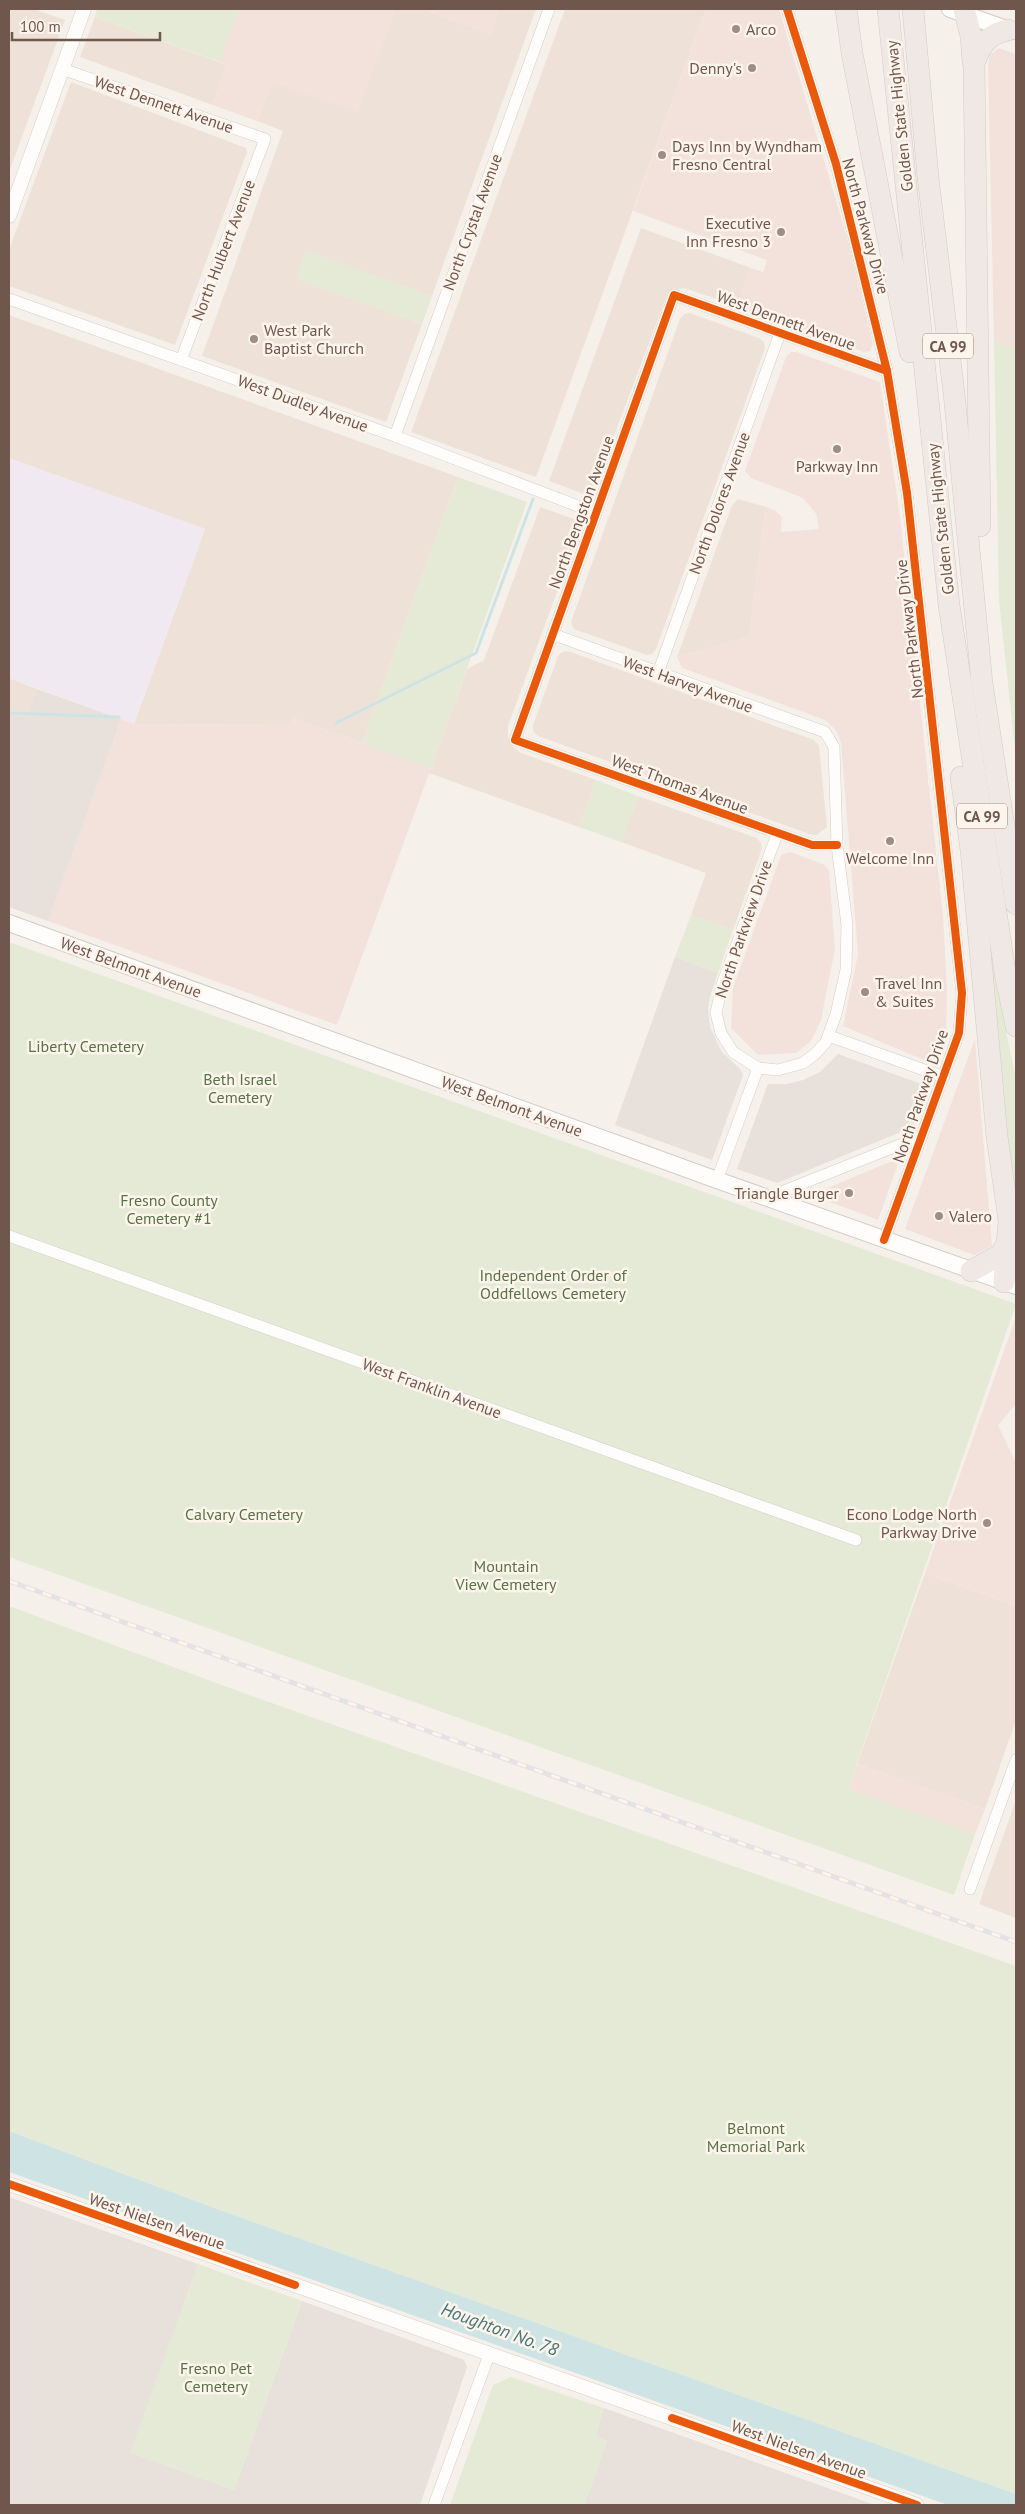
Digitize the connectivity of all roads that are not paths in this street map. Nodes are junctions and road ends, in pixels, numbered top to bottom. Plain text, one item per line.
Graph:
1 (82, 9) edge
2 (549, 9) edge
3 (846, 9) edge
4 (888, 9) edge
5 (913, 9) edge
6 (789, 11) edge
7 (960, 11) edge
8 (1012, 31) edge
9 (974, 64) junction
10 (62, 69) junction
11 (266, 139) joint
12 (9, 216) edge
13 (674, 295) joint
14 (9, 299) edge
15 (780, 333) junction
16 (182, 360) junction
17 (888, 371) junction
18 (932, 435) junction
19 (396, 436) junction
20 (596, 513) junction
21 (949, 605) junction
22 (552, 634) junction
23 (658, 673) junction
24 (982, 683) junction
25 (515, 740) joint
26 (777, 834) junction
27 (837, 845) junction
28 (1016, 904) edge
29 (9, 923) edge
30 (1016, 1026) edge
31 (830, 1036) junction
32 (758, 1068) junction
33 (944, 1076) junction
34 (922, 1136) junction
35 (717, 1180) junction
36 (766, 1198) junction
37 (9, 1236) edge
38 (884, 1240) junction
39 (1009, 1241) junction
40 (971, 1270) junction
41 (1010, 1284) edge
42 (856, 1540) dead end
43 (1016, 1760) edge
44 (970, 1890) dead end
45 (9, 2184) edge
46 (489, 2355) junction
47 (434, 2505) edge
48 (917, 2505) edge

1 - 10 street
2 - 19 street, North Crystal Avenue
3 - 18 highway
4 - 18 highway, Golden State Highway / CA 99
5 - 24 highway, Golden State Highway / CA 99
6 - 17 street, North Parkway Drive
7 - 8 main road
7 - 9 highway
8 - 9 highway
9 - 24 highway
10 - 11 street, West Dennett Avenue
10 - 12 street
11 - 16 street, North Hulbert Avenue
13 - 15 street, West Dennett Avenue
13 - 20 street, North Bengston Avenue
14 - 16 street, West Dudley Avenue
15 - 17 street, West Dennett Avenue
15 - 23 street, North Dolores Avenue
16 - 19 street, West Dudley Avenue
17 - 33 street, North Parkway Drive
18 - 21 highway, Golden State Highway / CA 99
19 - 20 street, West Dudley Avenue
20 - 22 street, North Bengston Avenue
21 - 30 highway, Golden State Highway / CA 99
21 - 39 highway
22 - 23 street, West Harvey Avenue
22 - 25 street, North Bengston Avenue
23 - 27 street, West Harvey Avenue
24 - 28 highway, Golden State Highway / CA 99
25 - 26 street, West Thomas Avenue
26 - 27 street, West Thomas Avenue
26 - 32 street, North Parkview Drive
27 - 31 street
29 - 35 main road, West Belmont Avenue
31 - 32 street
31 - 33 street
32 - 35 street
33 - 34 street, North Parkway Drive
34 - 36 street
34 - 38 street, North Parkway Drive
35 - 36 main road, West Belmont Avenue
36 - 38 main road, West Belmont Avenue
37 - 42 street, West Franklin Avenue
38 - 40 main road, West Belmont Avenue
39 - 40 highway
39 - 41 highway
40 - 41 main road, West Belmont Avenue
43 - 44 street
45 - 46 street, West Nielsen Avenue
46 - 47 street
46 - 48 street, West Nielsen Avenue

